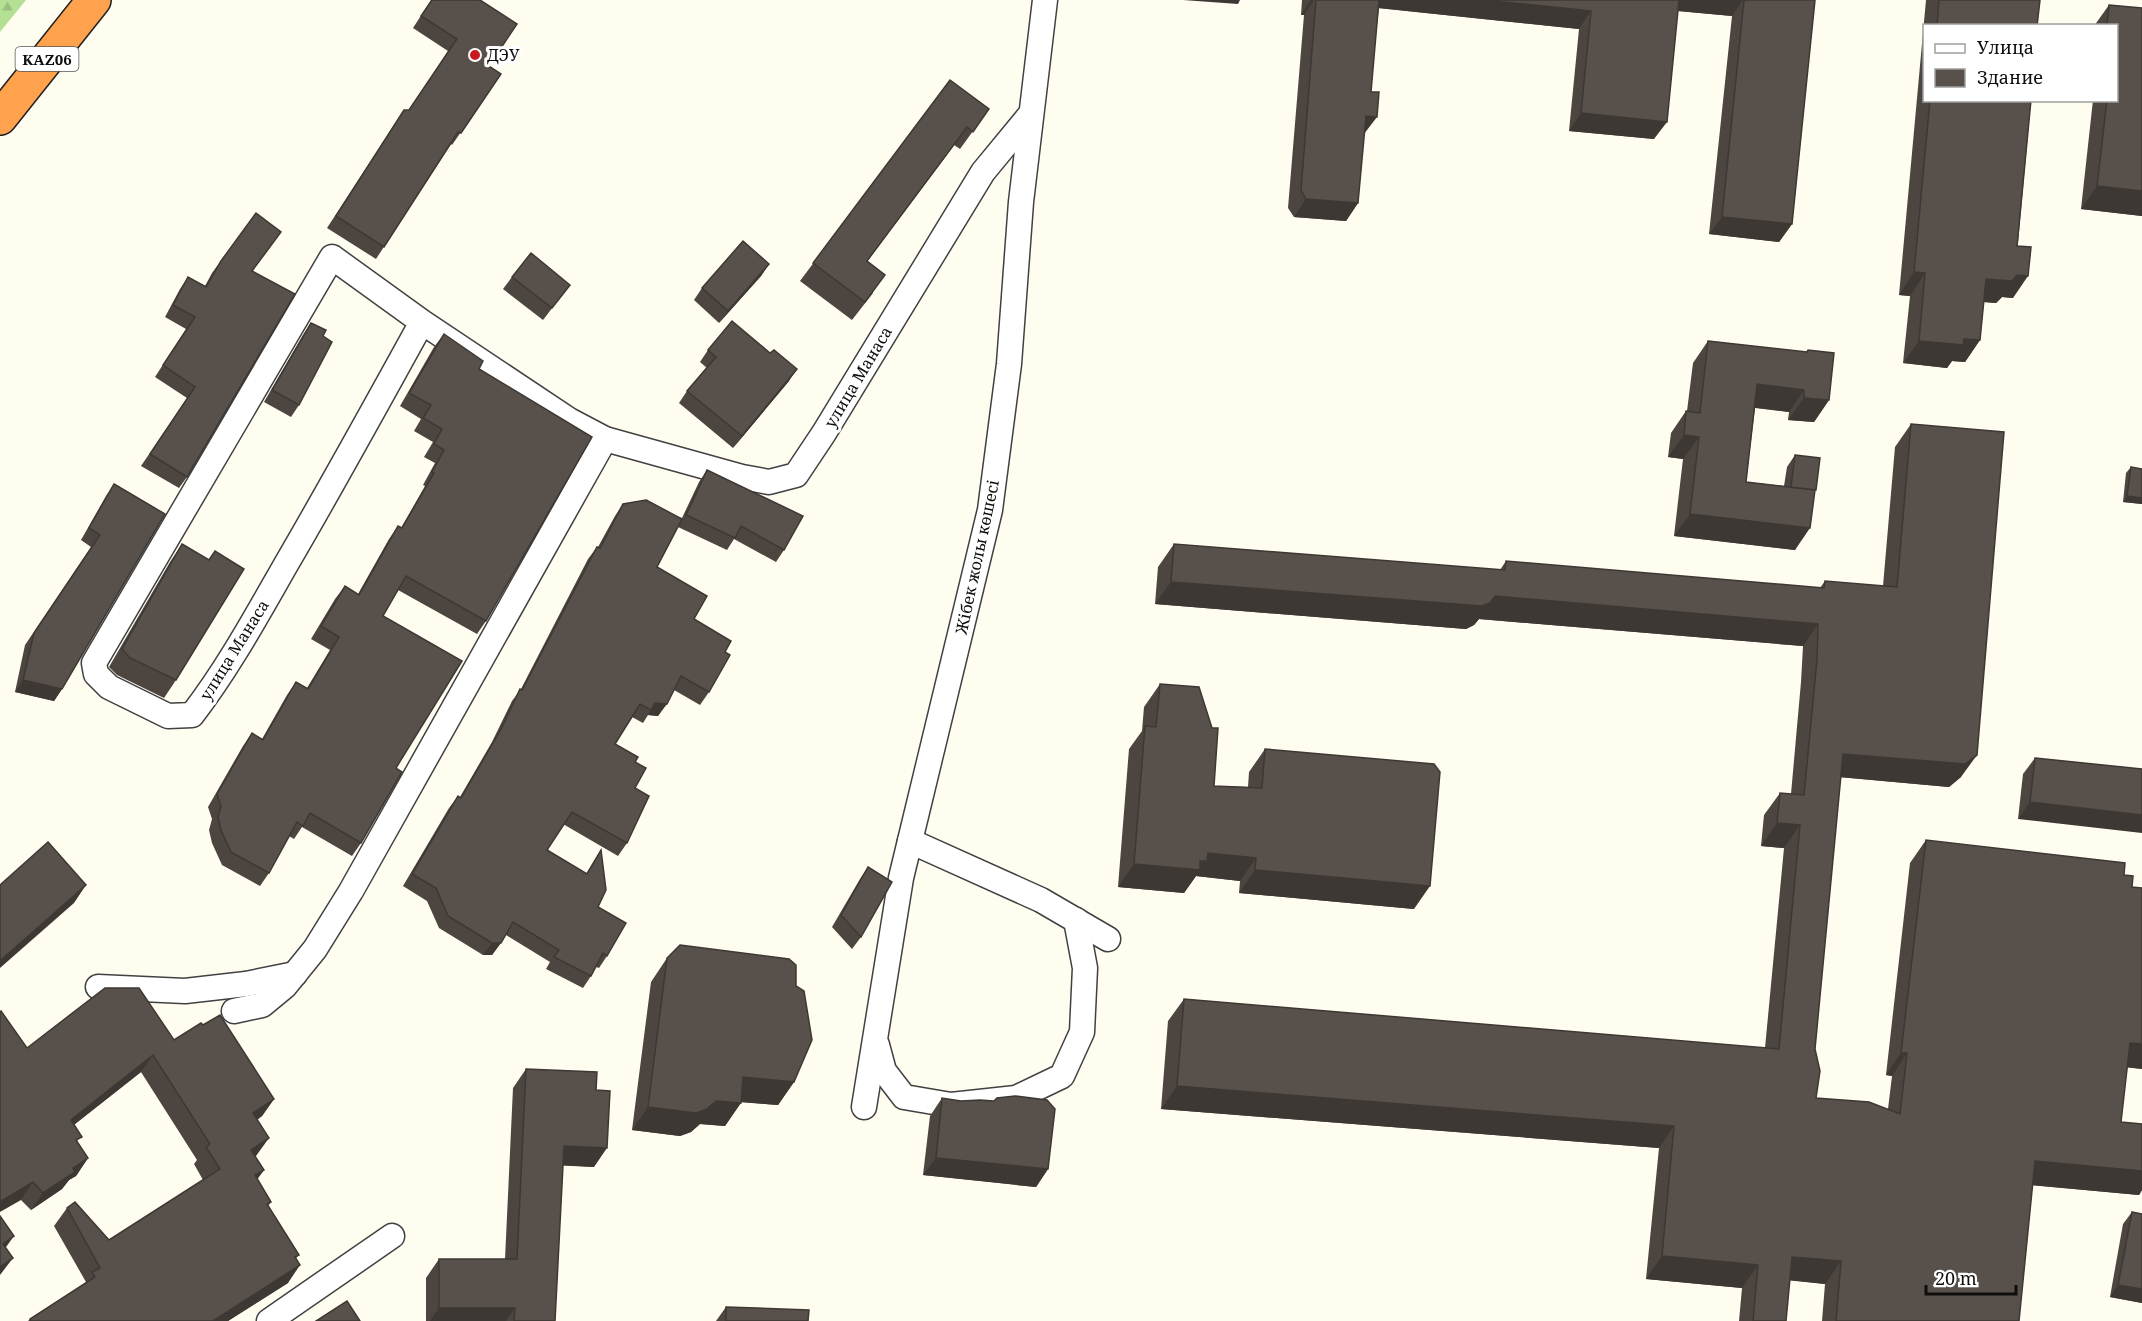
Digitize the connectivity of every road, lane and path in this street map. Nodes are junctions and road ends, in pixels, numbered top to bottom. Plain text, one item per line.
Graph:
1 (94, 0) edge
2 (1045, 0) edge
3 (1030, 115) junction
4 (0, 118) edge
5 (422, 322) junction
6 (605, 440) junction
7 (910, 841) junction
8 (1076, 920) junction
9 (1108, 939) dead end
10 (295, 974) junction
11 (98, 987) dead end
12 (234, 1011) dead end
13 (875, 1040) junction
14 (864, 1107) dead end
15 (392, 1236) dead end
16 (269, 1321) edge

1 - 4 highway, KAZ06
2 - 3 street, Жібек жолы көшесі
3 - 6 street, улица Манаса
3 - 7 street, Жібек жолы көшесі
5 - 5 street, улица Манаса
5 - 6 street, улица Манаса
6 - 10 street
7 - 8 street
7 - 13 street, Жібек жолы көшесі
8 - 9 street
8 - 13 street
10 - 11 street
10 - 12 street
13 - 14 street, Жібек жолы көшесі
15 - 16 street

